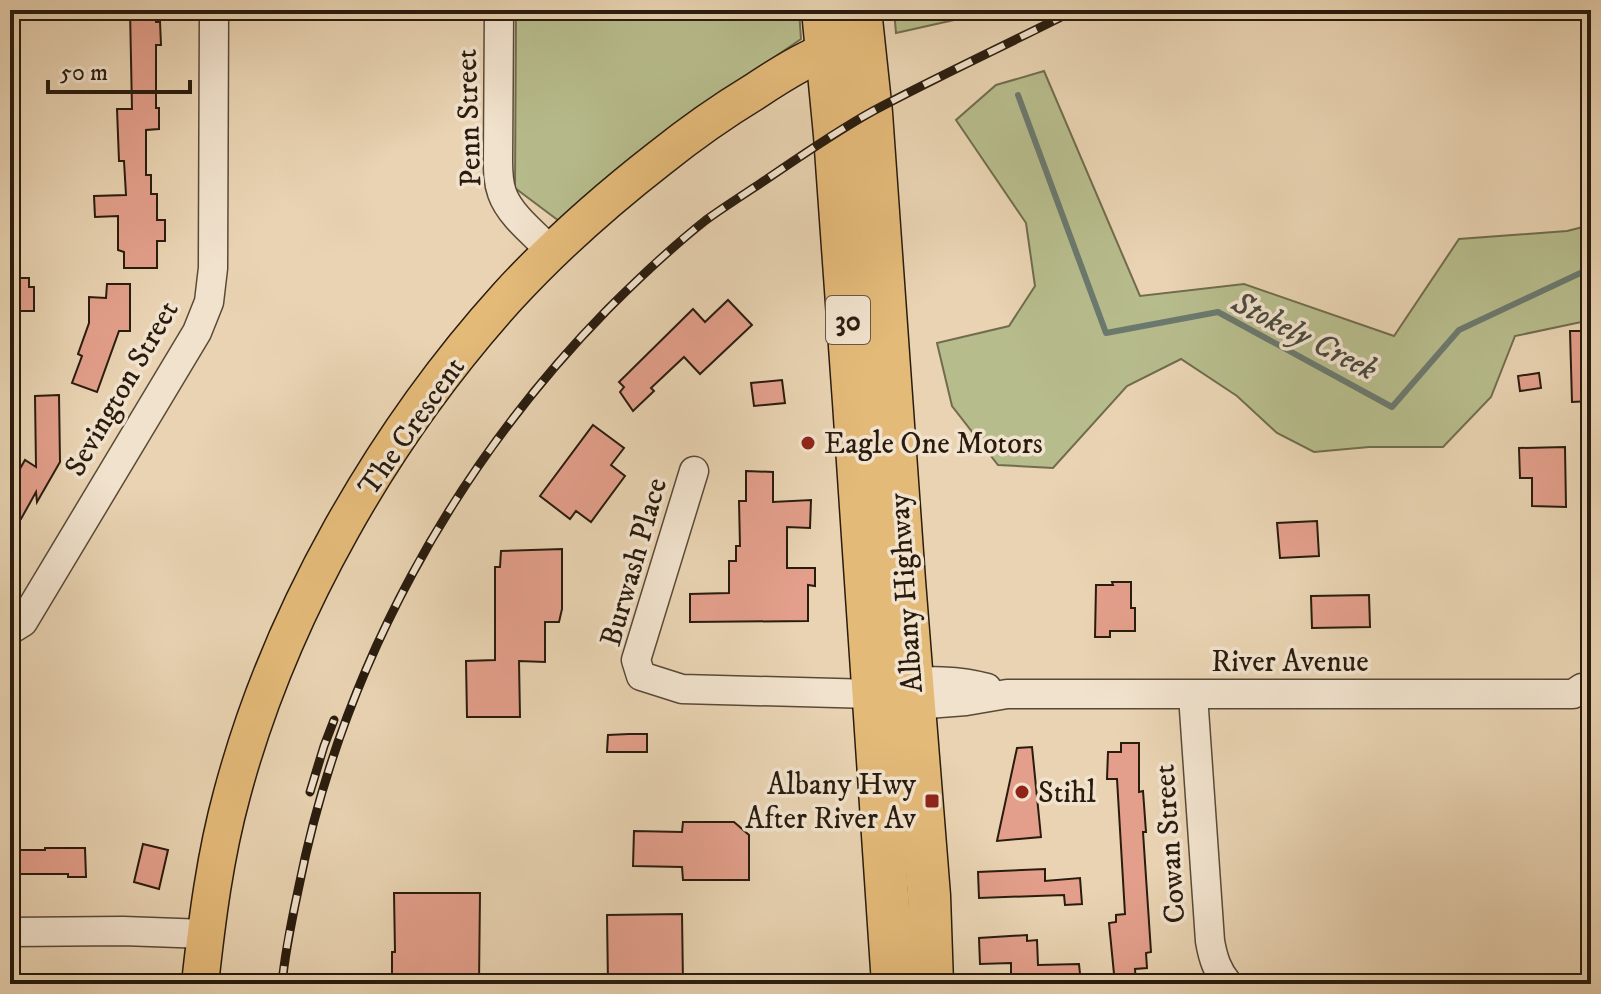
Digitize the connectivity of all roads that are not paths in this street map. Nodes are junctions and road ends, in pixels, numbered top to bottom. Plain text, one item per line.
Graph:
1 (214, 10) edge
2 (499, 10) edge
3 (843, 27) edge
4 (860, 236) junction
5 (552, 252) junction
6 (694, 471) dead end
7 (10, 630) edge
8 (913, 693) junction
9 (873, 694) junction
10 (1585, 694) edge
11 (1193, 695) junction
12 (10, 932) edge
13 (206, 934) junction
14 (200, 984) edge
15 (893, 984) edge
16 (932, 984) edge
17 (1228, 984) edge

1 - 7 street, Sevington Street
2 - 5 street, Penn Street
3 - 4 highway, Albany Highway / 30
3 - 5 main road, The Crescent
4 - 8 highway, Albany Highway / 30
4 - 9 highway, Albany Highway / 30
5 - 13 main road, The Crescent
6 - 9 street, Burwash Place
8 - 9 street, River Avenue
8 - 11 street, River Avenue
8 - 16 highway, Albany Highway / 30
9 - 15 highway, Albany Highway / 30
10 - 11 street, River Avenue
11 - 17 street, Cowan Street
12 - 13 street
13 - 14 main road, The Crescent

